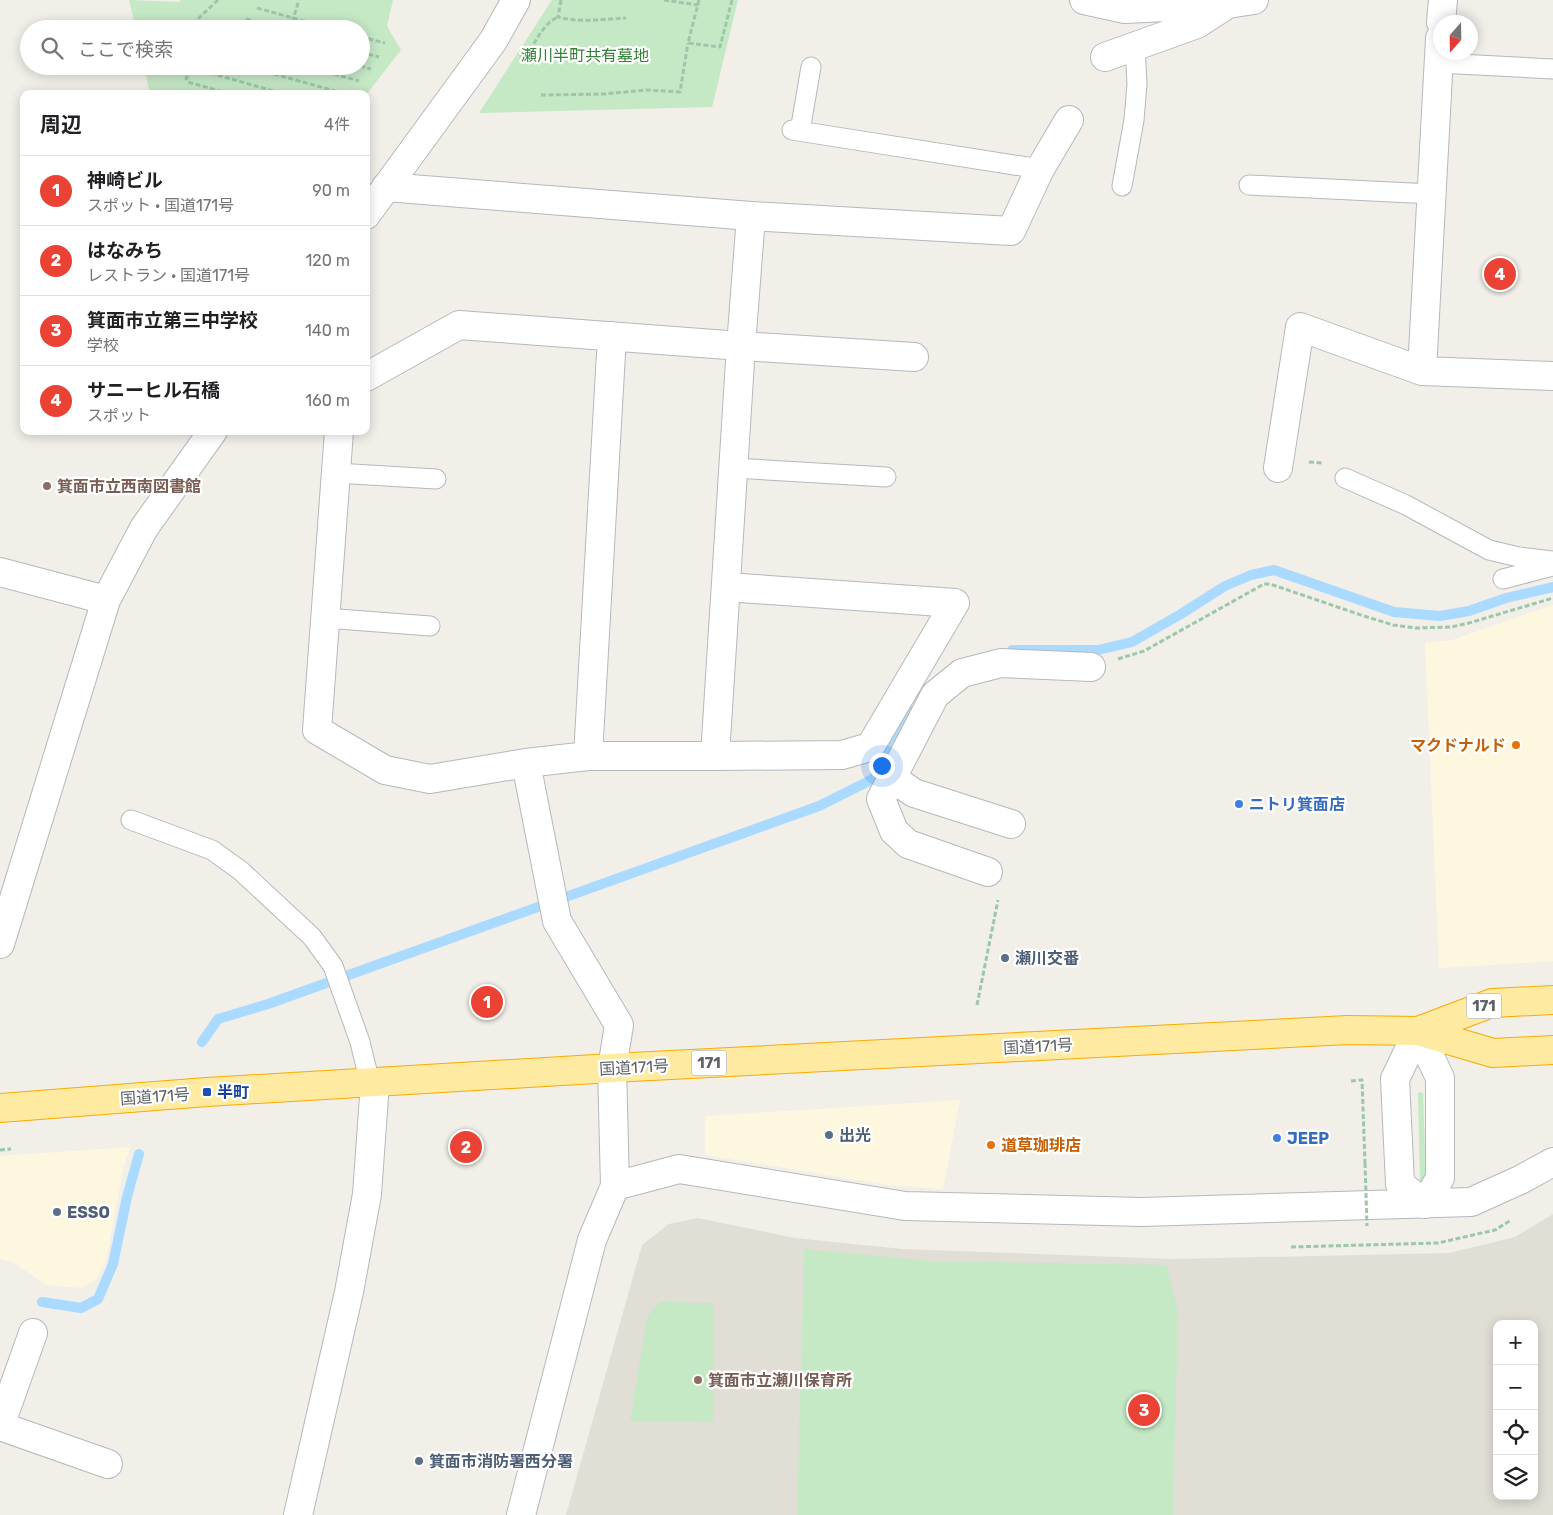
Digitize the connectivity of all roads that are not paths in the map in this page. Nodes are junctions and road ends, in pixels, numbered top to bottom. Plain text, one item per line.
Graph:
1 (516, 0) edge
2 (1084, 0) edge
3 (1443, 0) edge
4 (1241, 2) edge
5 (1442, 15) edge
6 (1135, 46) junction
7 (1105, 57) dead end
8 (1478, 57) edge
9 (1439, 60) edge
10 (811, 67) dead end
11 (1553, 69) edge
12 (1069, 120) dead end
13 (1040, 169) junction
14 (1249, 185) dead end
15 (1122, 186) dead end
16 (386, 187) junction
17 (1432, 194) junction
18 (370, 209) edge
19 (751, 216) junction
20 (612, 336) junction
21 (741, 346) junction
22 (914, 357) dead end
23 (1422, 371) junction
24 (370, 374) edge
25 (1553, 376) edge
26 (210, 435) edge
27 (340, 435) edge
28 (734, 468) junction
29 (1278, 468) dead end
30 (336, 473) junction
31 (886, 477) dead end
32 (1345, 478) dead end
33 (436, 479) dead end
34 (1553, 561) edge
35 (1553, 566) edge
36 (0, 572) edge
37 (1503, 579) dead end
38 (726, 587) junction
39 (106, 600) junction
40 (325, 618) junction
41 (430, 626) dead end
42 (1091, 667) road end
43 (588, 756) junction
44 (716, 756) junction
45 (887, 758) junction
46 (526, 763) junction
47 (131, 820) dead end
48 (1011, 824) dead end
49 (988, 872) road end
50 (0, 944) edge
51 (1553, 1000) edge
52 (1418, 1031) junction
53 (1553, 1050) edge
54 (612, 1068) junction
55 (372, 1083) junction
56 (0, 1108) edge
57 (1553, 1162) edge
58 (615, 1186) junction
59 (1425, 1204) junction
60 (33, 1333) dead end
61 (0, 1426) edge
62 (108, 1464) dead end
63 (298, 1515) edge
64 (521, 1515) edge

1 - 16 street
2 - 4 street
3 - 5 street
4 - 6 street
6 - 7 street
6 - 15 lane
8 - 11 lane
9 - 17 street
10 - 13 lane
12 - 13 street
13 - 19 street
14 - 17 lane
16 - 18 street
16 - 19 street
17 - 23 street
19 - 21 street
20 - 21 street
20 - 24 street
20 - 43 street
21 - 22 street
21 - 28 street
23 - 25 street
23 - 29 street
26 - 39 street
27 - 30 street
28 - 31 lane
28 - 38 street
30 - 33 lane
30 - 40 street
32 - 34 lane
35 - 37 lane
36 - 39 street
38 - 44 street
38 - 45 street
39 - 50 street
40 - 41 lane
40 - 46 street
42 - 45 street
43 - 44 street
43 - 46 street
44 - 45 street
45 - 48 street
45 - 49 street
46 - 54 street
47 - 55 lane
51 - 52 highway, 国道171号 / 171
52 - 53 highway, 国道171号 / 171
52 - 54 highway, 国道171号 / 171
52 - 59 street
52 - 59 street
54 - 55 highway, 国道171号 / 171
54 - 58 street
55 - 56 highway, 国道171号 / 171
55 - 63 street
57 - 59 street
58 - 59 street
58 - 64 street
60 - 61 street
61 - 62 street

